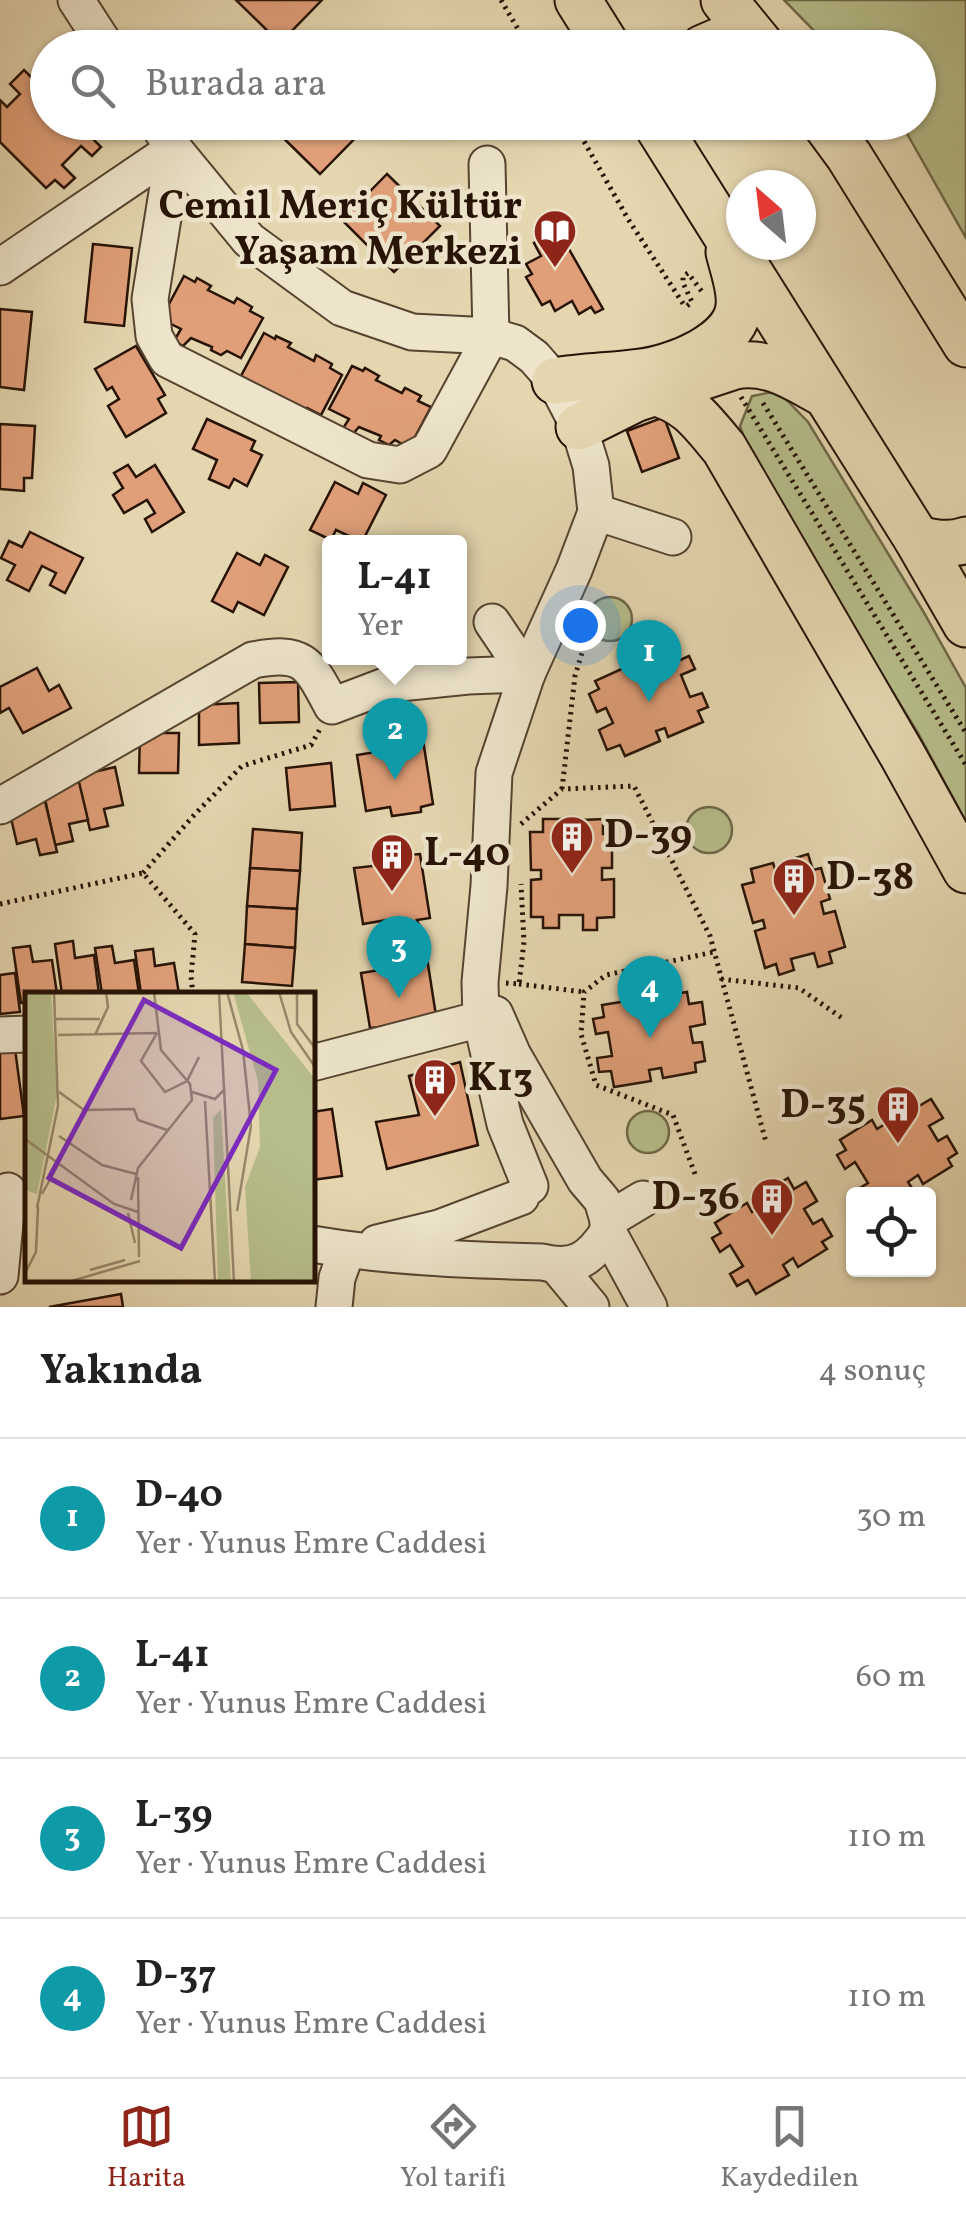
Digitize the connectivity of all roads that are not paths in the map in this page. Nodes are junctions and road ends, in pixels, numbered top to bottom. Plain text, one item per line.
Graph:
1 (76, 0) edge
2 (578, 0) edge
3 (724, 0) edge
4 (95, 30) edge
5 (597, 30) edge
6 (749, 30) edge
7 (160, 140) edge
8 (165, 140) edge
9 (168, 140) edge
10 (667, 140) edge
11 (838, 140) edge
12 (487, 164) dead end
13 (726, 235) edge
14 (731, 260) edge
15 (741, 260) edge
16 (19, 265) edge
17 (491, 336) junction
18 (966, 344) edge
19 (754, 379) junction
20 (555, 380) junction
21 (649, 382) junction
22 (824, 394) junction
23 (579, 427) junction
24 (724, 448) junction
25 (596, 512) junction
26 (673, 537) dead end
27 (917, 539) junction
28 (966, 540) edge
29 (492, 622) dead end
30 (966, 624) edge
31 (527, 674) junction
32 (0, 806) edge
33 (966, 870) edge
34 (480, 982) junction
35 (481, 1019) junction
36 (315, 1063) edge
37 (584, 1180) junction
38 (12, 1192) edge
39 (526, 1192) junction
40 (643, 1199) dead end
41 (608, 1226) junction
42 (315, 1249) edge
43 (549, 1264) junction
44 (0, 1276) edge
45 (333, 1278) edge
46 (591, 1307) edge
47 (648, 1307) edge

1 - 4 street
2 - 5 main road
3 - 6 main road
7 - 16 street
8 - 17 street
9 - 17 street
10 - 13 main road
11 - 18 main road
12 - 17 street
14 - 21 main road
15 - 22 main road
17 - 20 street
19 - 21 main road
19 - 22 main road
19 - 24 main road
20 - 21 main road
20 - 23 street
21 - 23 main road
21 - 24 main road
22 - 27 main road
23 - 25 street
24 - 33 main road
25 - 26 street
25 - 31 street
27 - 28 main road
27 - 30 main road
29 - 31 street
31 - 32 street
31 - 34 street
34 - 35 street
34 - 37 street
35 - 36 street
35 - 39 street
37 - 39 street
37 - 41 street
38 - 44 street
39 - 43 street
39 - 45 street
40 - 41 street
41 - 43 street
41 - 47 street
42 - 45 street
43 - 45 street
43 - 46 street

